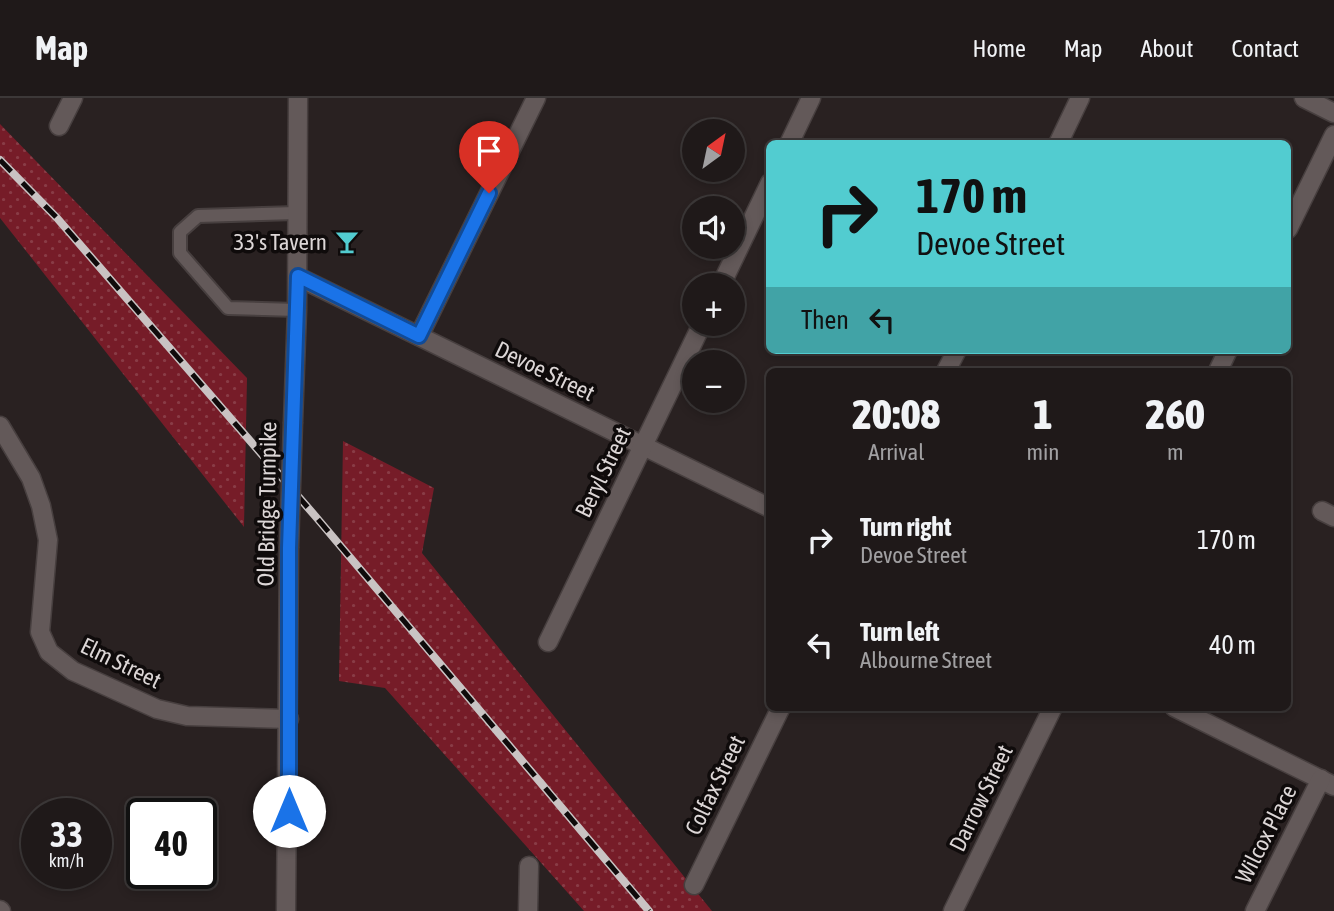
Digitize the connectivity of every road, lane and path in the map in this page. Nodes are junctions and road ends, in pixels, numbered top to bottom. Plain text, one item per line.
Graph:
1 (73, 98) edge
2 (298, 98) edge
3 (537, 98) edge
4 (811, 98) edge
5 (1080, 98) edge
6 (1304, 98) edge
7 (1334, 113) edge
8 (59, 126) dead end
9 (1334, 135) edge
10 (791, 140) edge
11 (1060, 140) edge
12 (766, 191) edge
13 (296, 214) junction
14 (1291, 223) edge
15 (727, 273) edge
16 (298, 276) junction
17 (298, 310) junction
18 (419, 336) junction
19 (696, 336) edge
20 (0, 426) edge
21 (643, 446) junction
22 (766, 506) edge
23 (548, 642) dead end
24 (779, 711) edge
25 (1051, 711) edge
26 (1182, 711) edge
27 (289, 719) junction
28 (1328, 783) edge
29 (529, 866) dead end
30 (694, 885) dead end
31 (286, 911) edge
32 (528, 911) edge
33 (953, 911) edge
34 (1255, 911) edge

1 - 8 street
2 - 13 street, Old Bridge Turnpike
3 - 18 street
4 - 10 street
5 - 11 street
6 - 7 street
9 - 14 street
12 - 15 street
13 - 16 street, Old Bridge Turnpike
13 - 17 lane
16 - 17 street, Old Bridge Turnpike
16 - 18 street, Devoe Street
17 - 27 street, Old Bridge Turnpike, bridge
18 - 21 street, Devoe Street
19 - 21 street, Beryl Street
20 - 27 street, Elm Street
21 - 22 street, Devoe Street
21 - 23 street, Beryl Street
24 - 30 street, Colfax Street
25 - 33 street, Darrow Street
26 - 28 street
27 - 31 street, Old Bridge Turnpike
28 - 34 street, Wilcox Place
29 - 32 street

